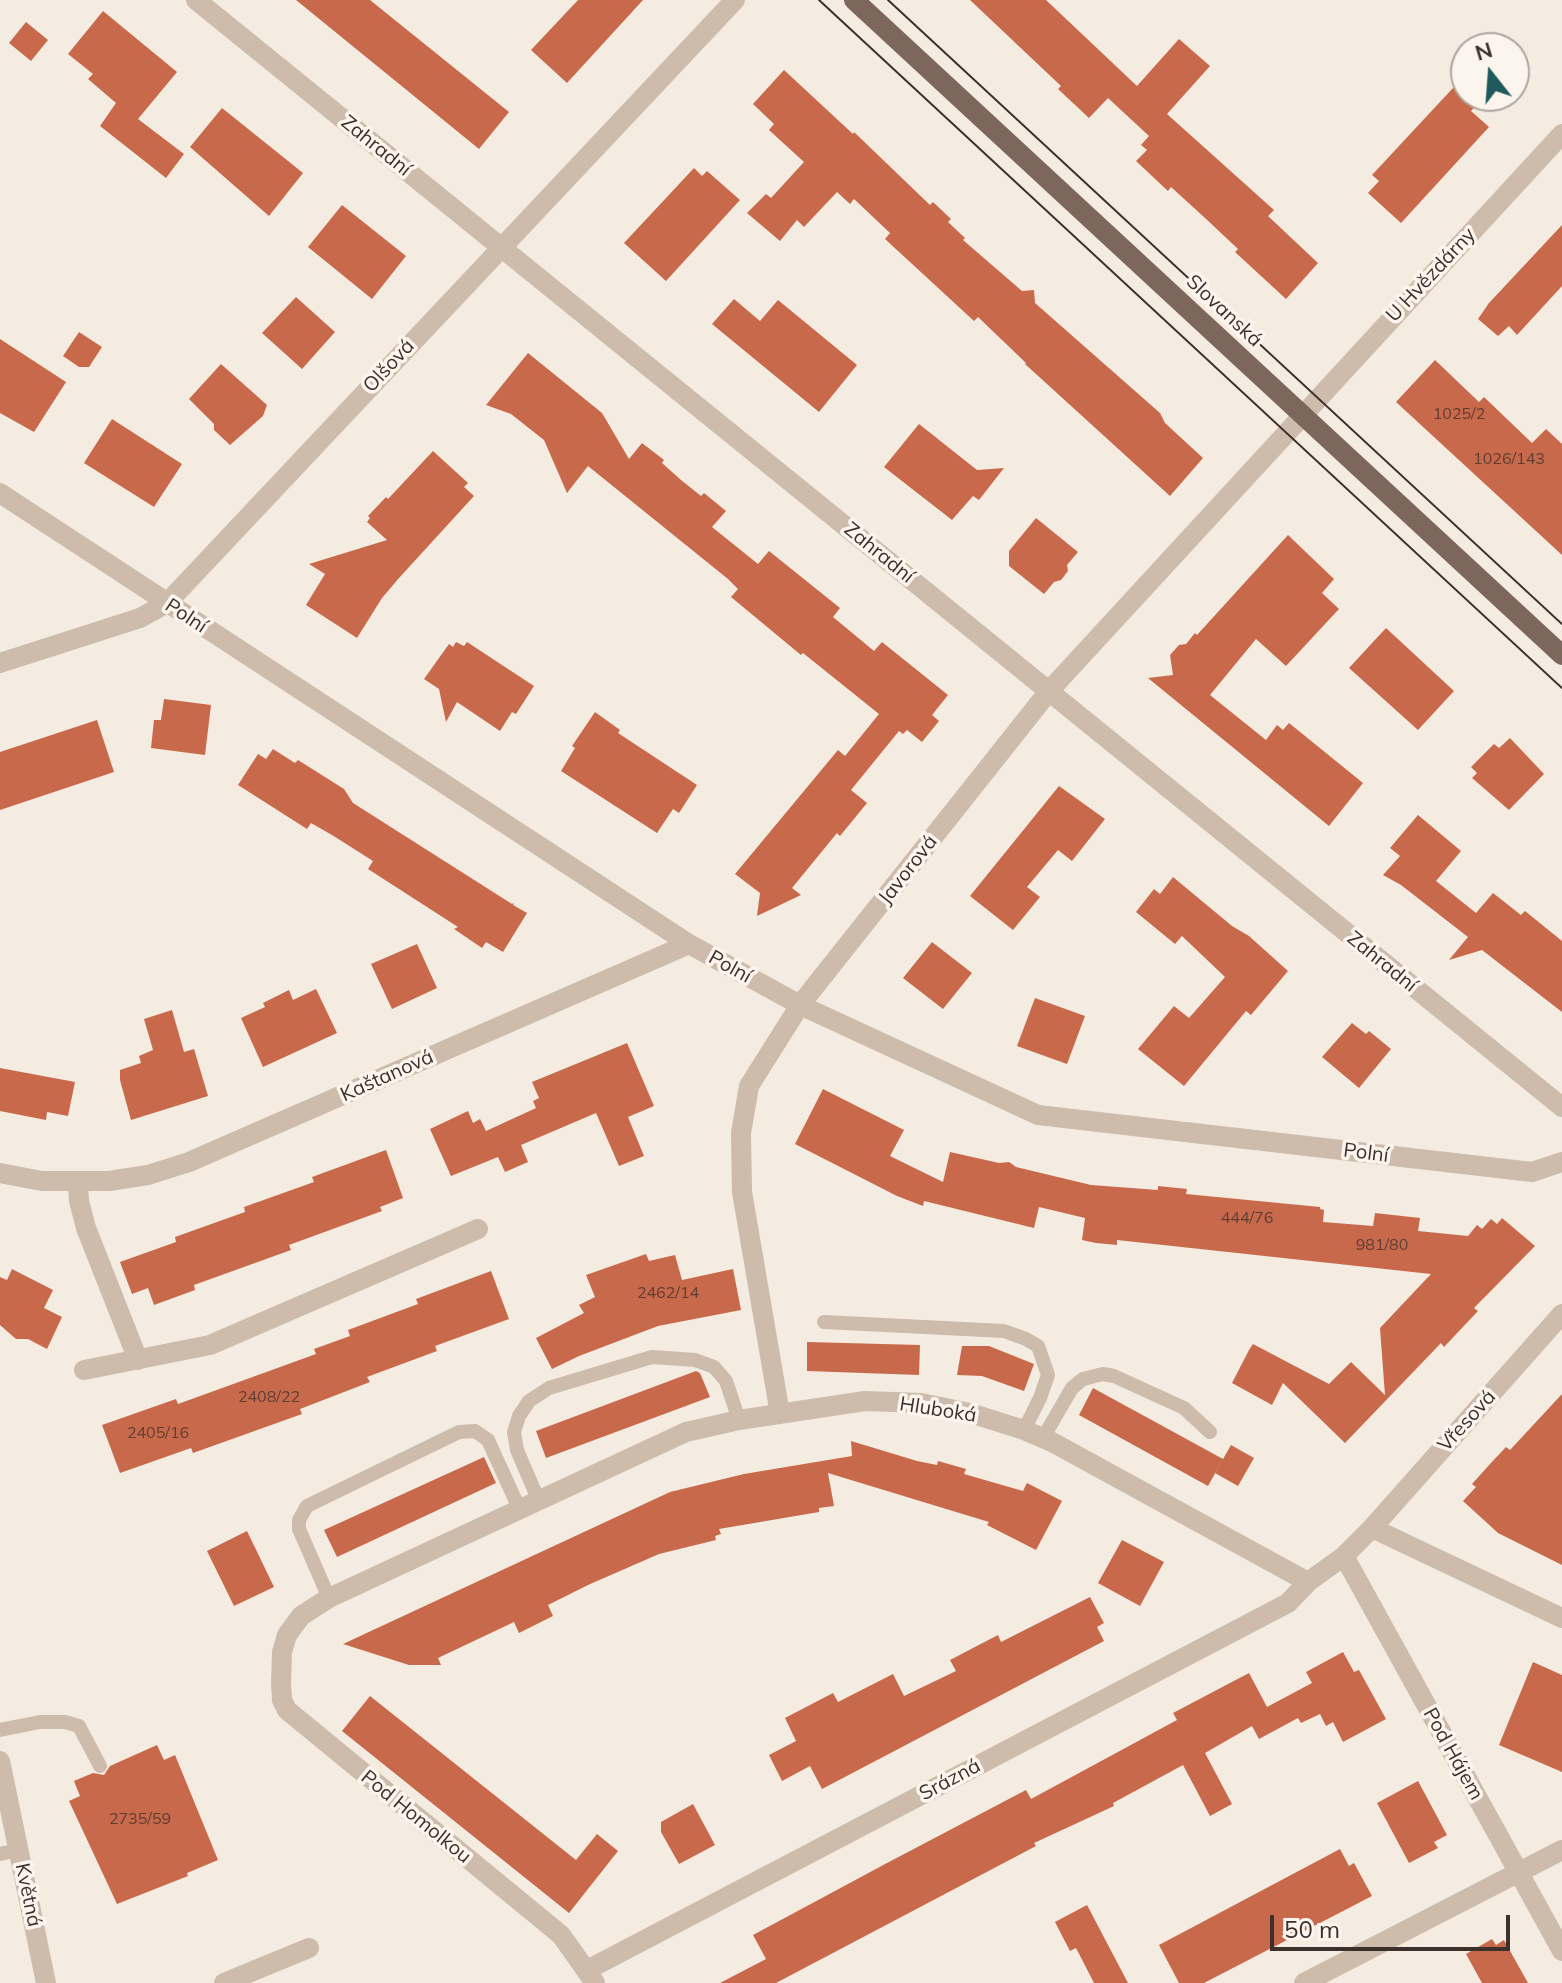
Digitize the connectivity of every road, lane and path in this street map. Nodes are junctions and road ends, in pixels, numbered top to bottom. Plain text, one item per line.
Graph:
1 (196, 0) edge
2 (735, 0) edge
3 (854, 0) edge
4 (1562, 134) edge
5 (501, 247) junction
6 (1303, 417) junction
7 (0, 493) edge
8 (167, 603) junction
9 (1562, 655) edge
10 (0, 663) edge
11 (1049, 691) junction
12 (689, 944) junction
13 (800, 1005) junction
14 (1562, 1107) edge
15 (1562, 1162) edge
16 (0, 1173) edge
17 (78, 1182) junction
18 (478, 1229) dead end
19 (1562, 1314) edge
20 (824, 1322) dead end
21 (138, 1360) junction
22 (84, 1370) dead end
23 (780, 1414) junction
24 (739, 1420) junction
25 (1210, 1432) dead end
26 (1034, 1434) junction
27 (538, 1499) junction
28 (519, 1508) junction
29 (1372, 1528) junction
30 (1344, 1556) junction
31 (1308, 1582) junction
32 (329, 1598) junction
33 (1562, 1618) edge
34 (287, 1635) joint
35 (0, 1730) edge
36 (0, 1761) edge
37 (100, 1766) dead end
38 (1562, 1850) edge
39 (9, 1852) edge
40 (1518, 1872) junction
41 (309, 1948) dead end
42 (1562, 1951) edge
43 (591, 1976) edge
44 (46, 1983) edge
45 (224, 1983) edge
46 (1304, 1983) edge

1 - 5 street, Zahradní
2 - 5 street, Olšová
3 - 6 main road, Slovanská
4 - 6 street, U Hvězdárny
5 - 8 street, Olšová
5 - 11 street, Zahradní
6 - 9 main road, Slovanská
6 - 11 street, Javorová
7 - 8 street, Polní
8 - 10 street, Olšová
8 - 12 street, Polní
11 - 13 street, Javorová
11 - 14 street, Zahradní
12 - 13 street, Polní
12 - 17 street, Kaštanová
13 - 15 street, Polní
13 - 23 street, Javorová
16 - 17 street, Kaštanová
17 - 21 street
18 - 21 street
19 - 29 street, Vřesová
20 - 26 lane
21 - 22 street
23 - 24 street, Hluboká
23 - 26 street, Hluboká
24 - 27 street, Hluboká
24 - 27 lane
25 - 26 lane
26 - 31 street, Hluboká
27 - 28 street, Hluboká
28 - 32 street, Hluboká
28 - 32 lane
29 - 30 street
29 - 33 street
30 - 31 street
30 - 40 street, Pod Hájem
31 - 43 street, Srázná
32 - 34 street, Hluboká
34 - 43 street, Pod Homolkou
35 - 37 lane
36 - 39 street, Květná
38 - 40 street
39 - 44 street, Květná
40 - 42 street, Pod Hájem
40 - 46 street
41 - 45 street

